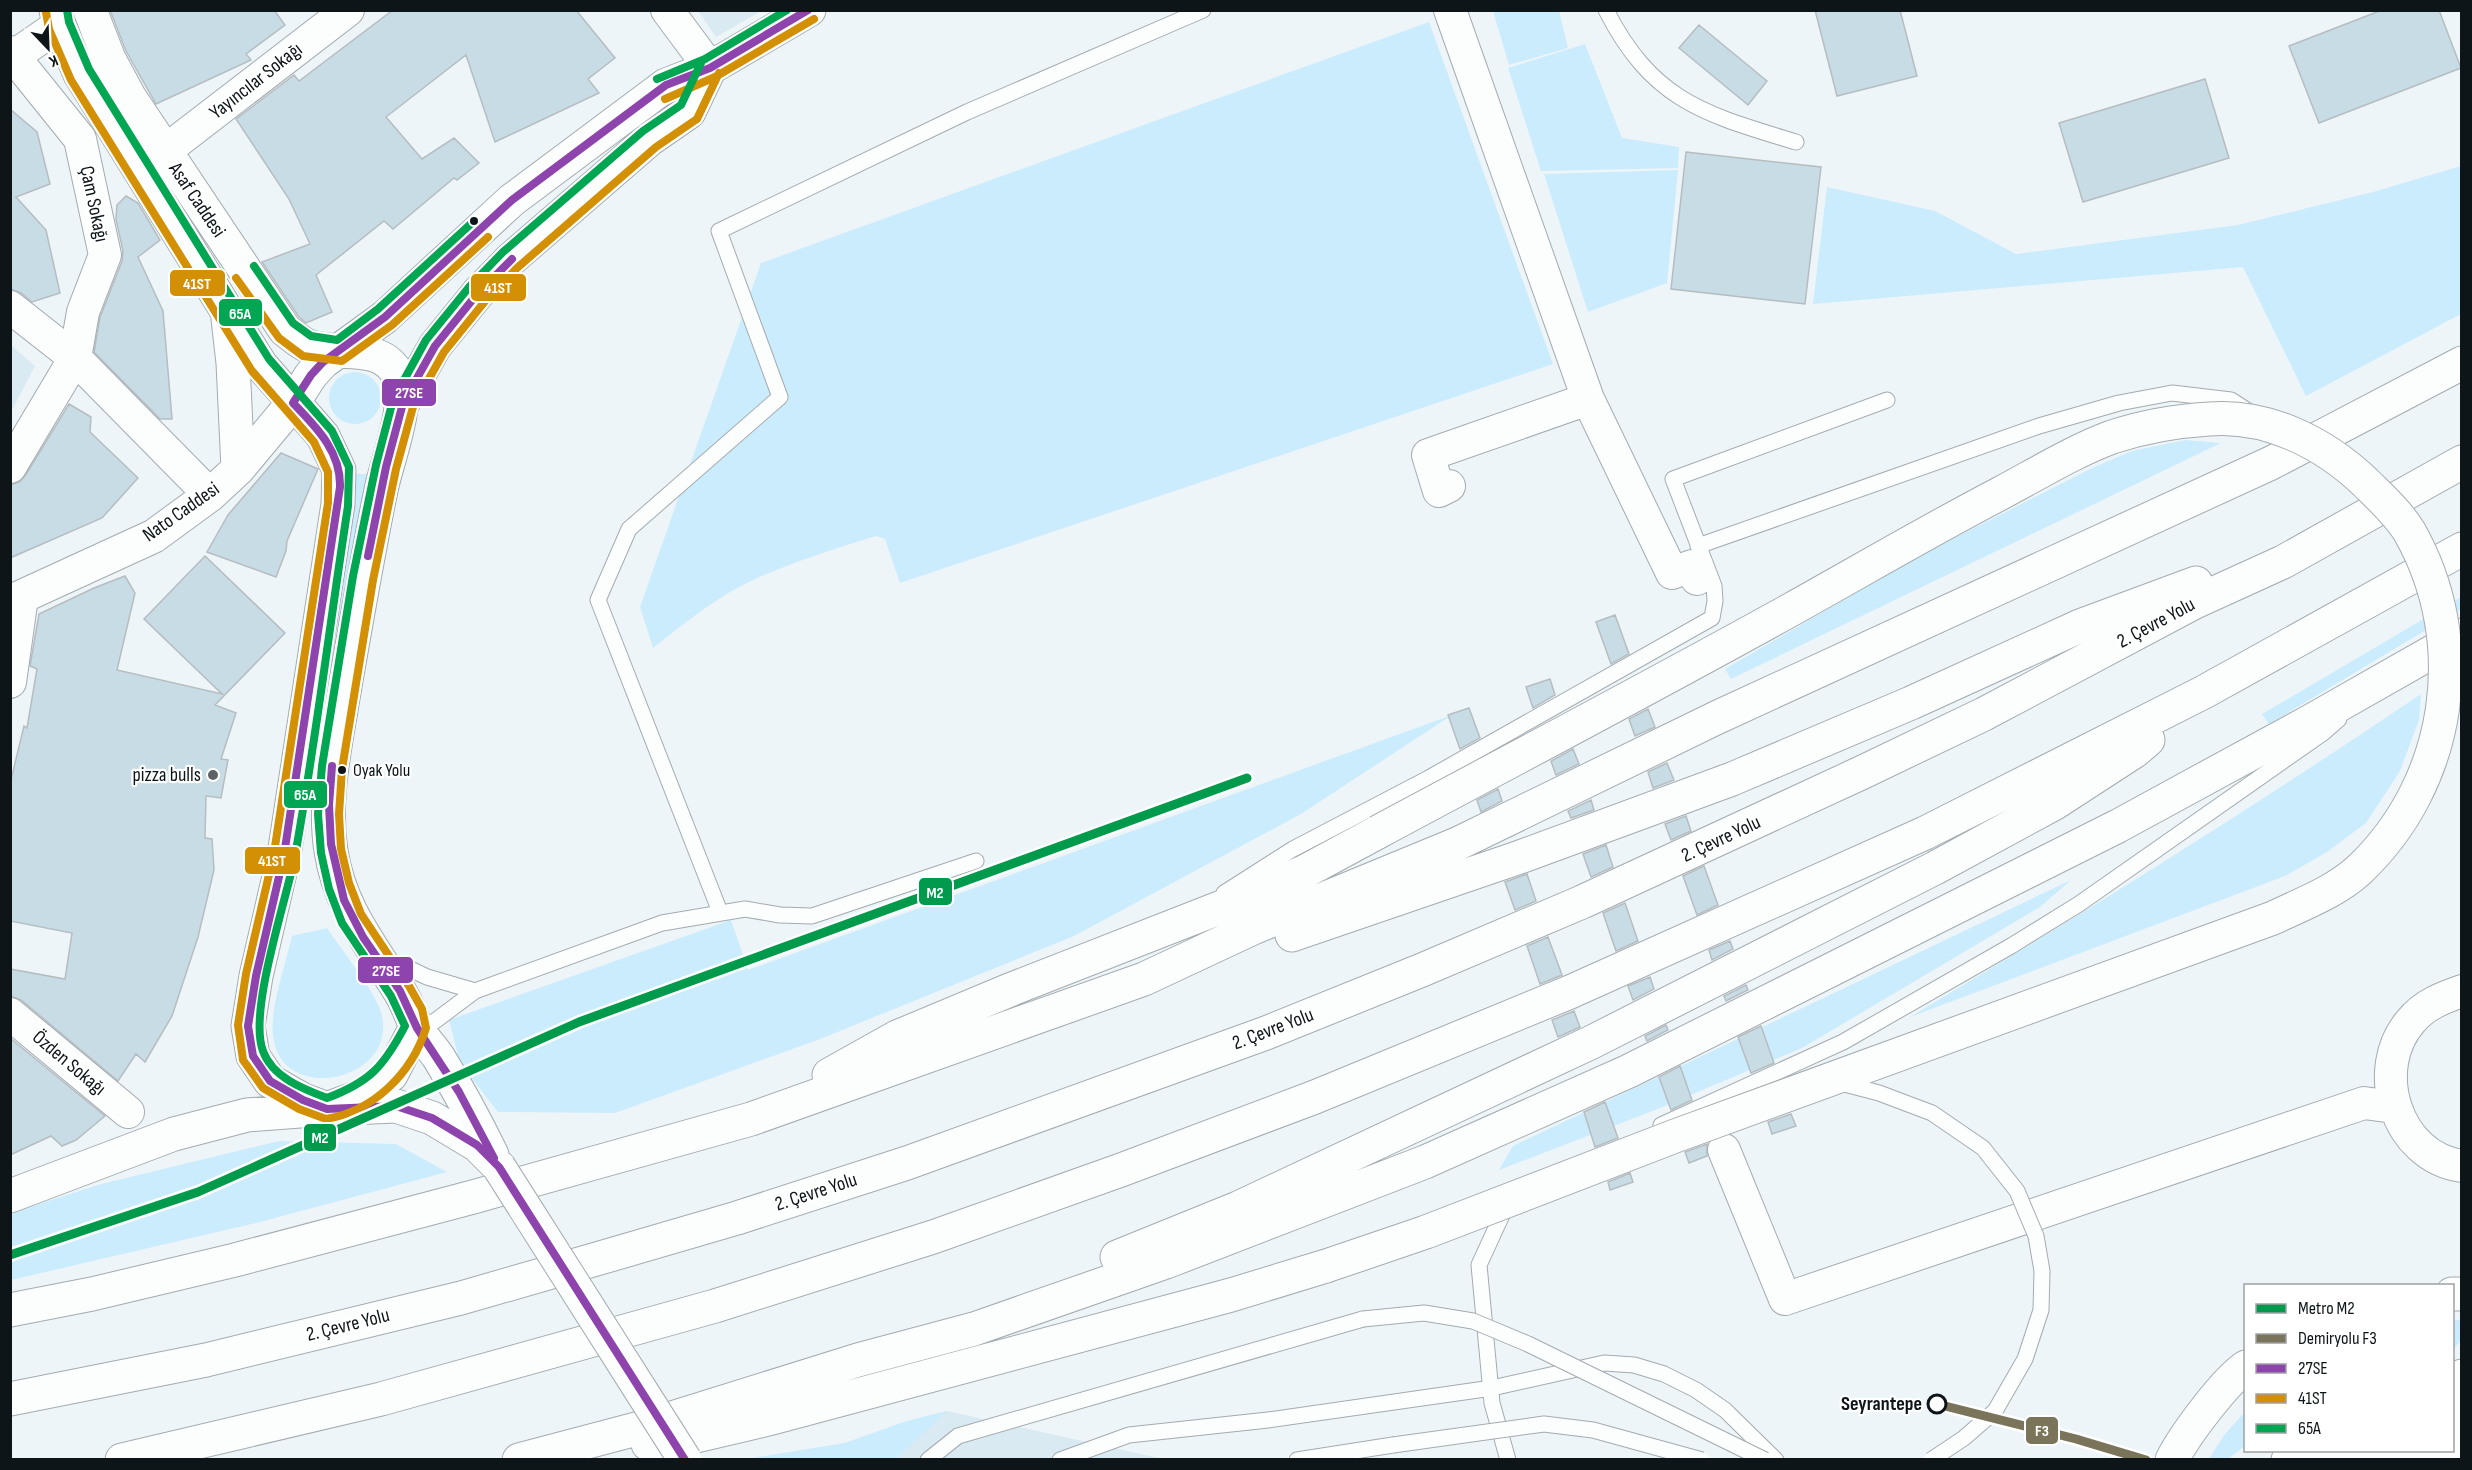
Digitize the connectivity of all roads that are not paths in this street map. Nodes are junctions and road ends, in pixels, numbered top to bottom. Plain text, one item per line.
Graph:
1 (90, 10) edge
2 (348, 10) edge
3 (667, 10) edge
4 (809, 10) edge
5 (1203, 10) edge
6 (1450, 10) edge
7 (1606, 10) edge
8 (58, 18) edge
9 (12, 55) edge
10 (710, 68) junction
11 (1796, 142) dead end
12 (165, 151) junction
13 (10, 307) edge
14 (227, 311) junction
15 (340, 351) junction
16 (75, 358) junction
17 (2462, 363) edge
18 (1588, 399) junction
19 (1887, 400) dead end
20 (293, 403) junction
21 (403, 403) junction
22 (2259, 422) junction
23 (2462, 462) edge
24 (10, 467) edge
25 (238, 469) junction
26 (1449, 486) dead end
27 (210, 495) junction
28 (1698, 546) junction
29 (2462, 549) edge
30 (2283, 562) junction
31 (1697, 579) dead end
32 (16, 600) edge
33 (2462, 635) edge
34 (2385, 679) junction
35 (10, 682) edge
36 (2204, 692) junction
37 (976, 861) dead end
38 (720, 912) junction
39 (1183, 923) junction
40 (379, 962) junction
41 (1143, 979) junction
42 (476, 991) junction
43 (2462, 991) edge
44 (10, 1014) edge
45 (416, 1027) junction
46 (1831, 1081) junction
47 (2394, 1107) junction
48 (327, 1108) junction
49 (128, 1112) dead end
50 (752, 1119) junction
51 (1724, 1150) dead end
52 (2462, 1166) edge
53 (499, 1167) junction
54 (10, 1196) edge
55 (10, 1310) edge
56 (858, 1360) junction
57 (2244, 1369) edge
58 (2462, 1376) edge
59 (1492, 1388) junction
60 (10, 1399) edge
61 (2462, 1429) edge
62 (556, 1450) junction
63 (2322, 1452) edge
64 (2372, 1452) edge
65 (2462, 1458) edge
66 (122, 1460) edge
67 (519, 1460) edge
68 (685, 1460) edge
69 (928, 1460) edge
70 (1060, 1460) edge
71 (1297, 1460) edge
72 (1508, 1460) edge
73 (1702, 1460) edge
74 (1766, 1460) edge
75 (1776, 1460) edge
76 (1931, 1460) edge
77 (2172, 1460) edge
78 (2288, 1460) edge

1 - 12 main road, Asaf Caddesi
2 - 12 street, Yayıncılar Sokağı
3 - 10 street
4 - 10 main road, Nato Caddesi
5 - 38 lane
6 - 18 street
7 - 11 lane
8 - 9 street
8 - 14 main road, Asaf Caddesi
9 - 16 street, Çam Sokağı
10 - 15 main road, Nato Caddesi
10 - 21 main road
12 - 15 main road, Asaf Caddesi
13 - 16 street
14 - 20 main road, Asaf Caddesi
14 - 25 main road
15 - 20 main road, Nato Caddesi
15 - 21 main road, Asaf Caddesi
16 - 24 street
16 - 27 street
17 - 41 main road
18 - 26 street
18 - 31 street
19 - 28 lane
20 - 25 main road, Nato Caddesi
20 - 48 main road, Asaf Caddesi
21 - 40 main road
22 - 28 lane
22 - 39 main road, bridge
22 - 46 main road, bridge
23 - 30 main road, 2. Çevre Yolu
25 - 27 main road, Nato Caddesi
27 - 32 main road, Nato Caddesi
28 - 39 lane
29 - 36 main road
30 - 41 main road
30 - 60 main road, 2. Çevre Yolu
32 - 35 street
33 - 34 main road
34 - 56 main road
34 - 59 lane
36 - 56 main road
36 - 66 main road
37 - 38 lane
38 - 42 lane
39 - 50 main road
40 - 42 lane
40 - 45 main road
41 - 50 main road
42 - 45 lane
43 - 47 street
44 - 49 street, Özden Sokağı
45 - 48 main road
45 - 53 main road
46 - 62 main road, bridge
46 - 76 lane, bridge
47 - 51 street
47 - 52 street
48 - 53 main road
48 - 54 main road
50 - 55 main road
53 - 68 main road, bridge
56 - 62 main road
57 - 77 main road
58 - 61 main road
59 - 70 lane
59 - 72 lane
59 - 75 lane
62 - 67 main road
63 - 78 main road
64 - 65 main road
69 - 74 lane, bridge
71 - 73 lane, bridge

